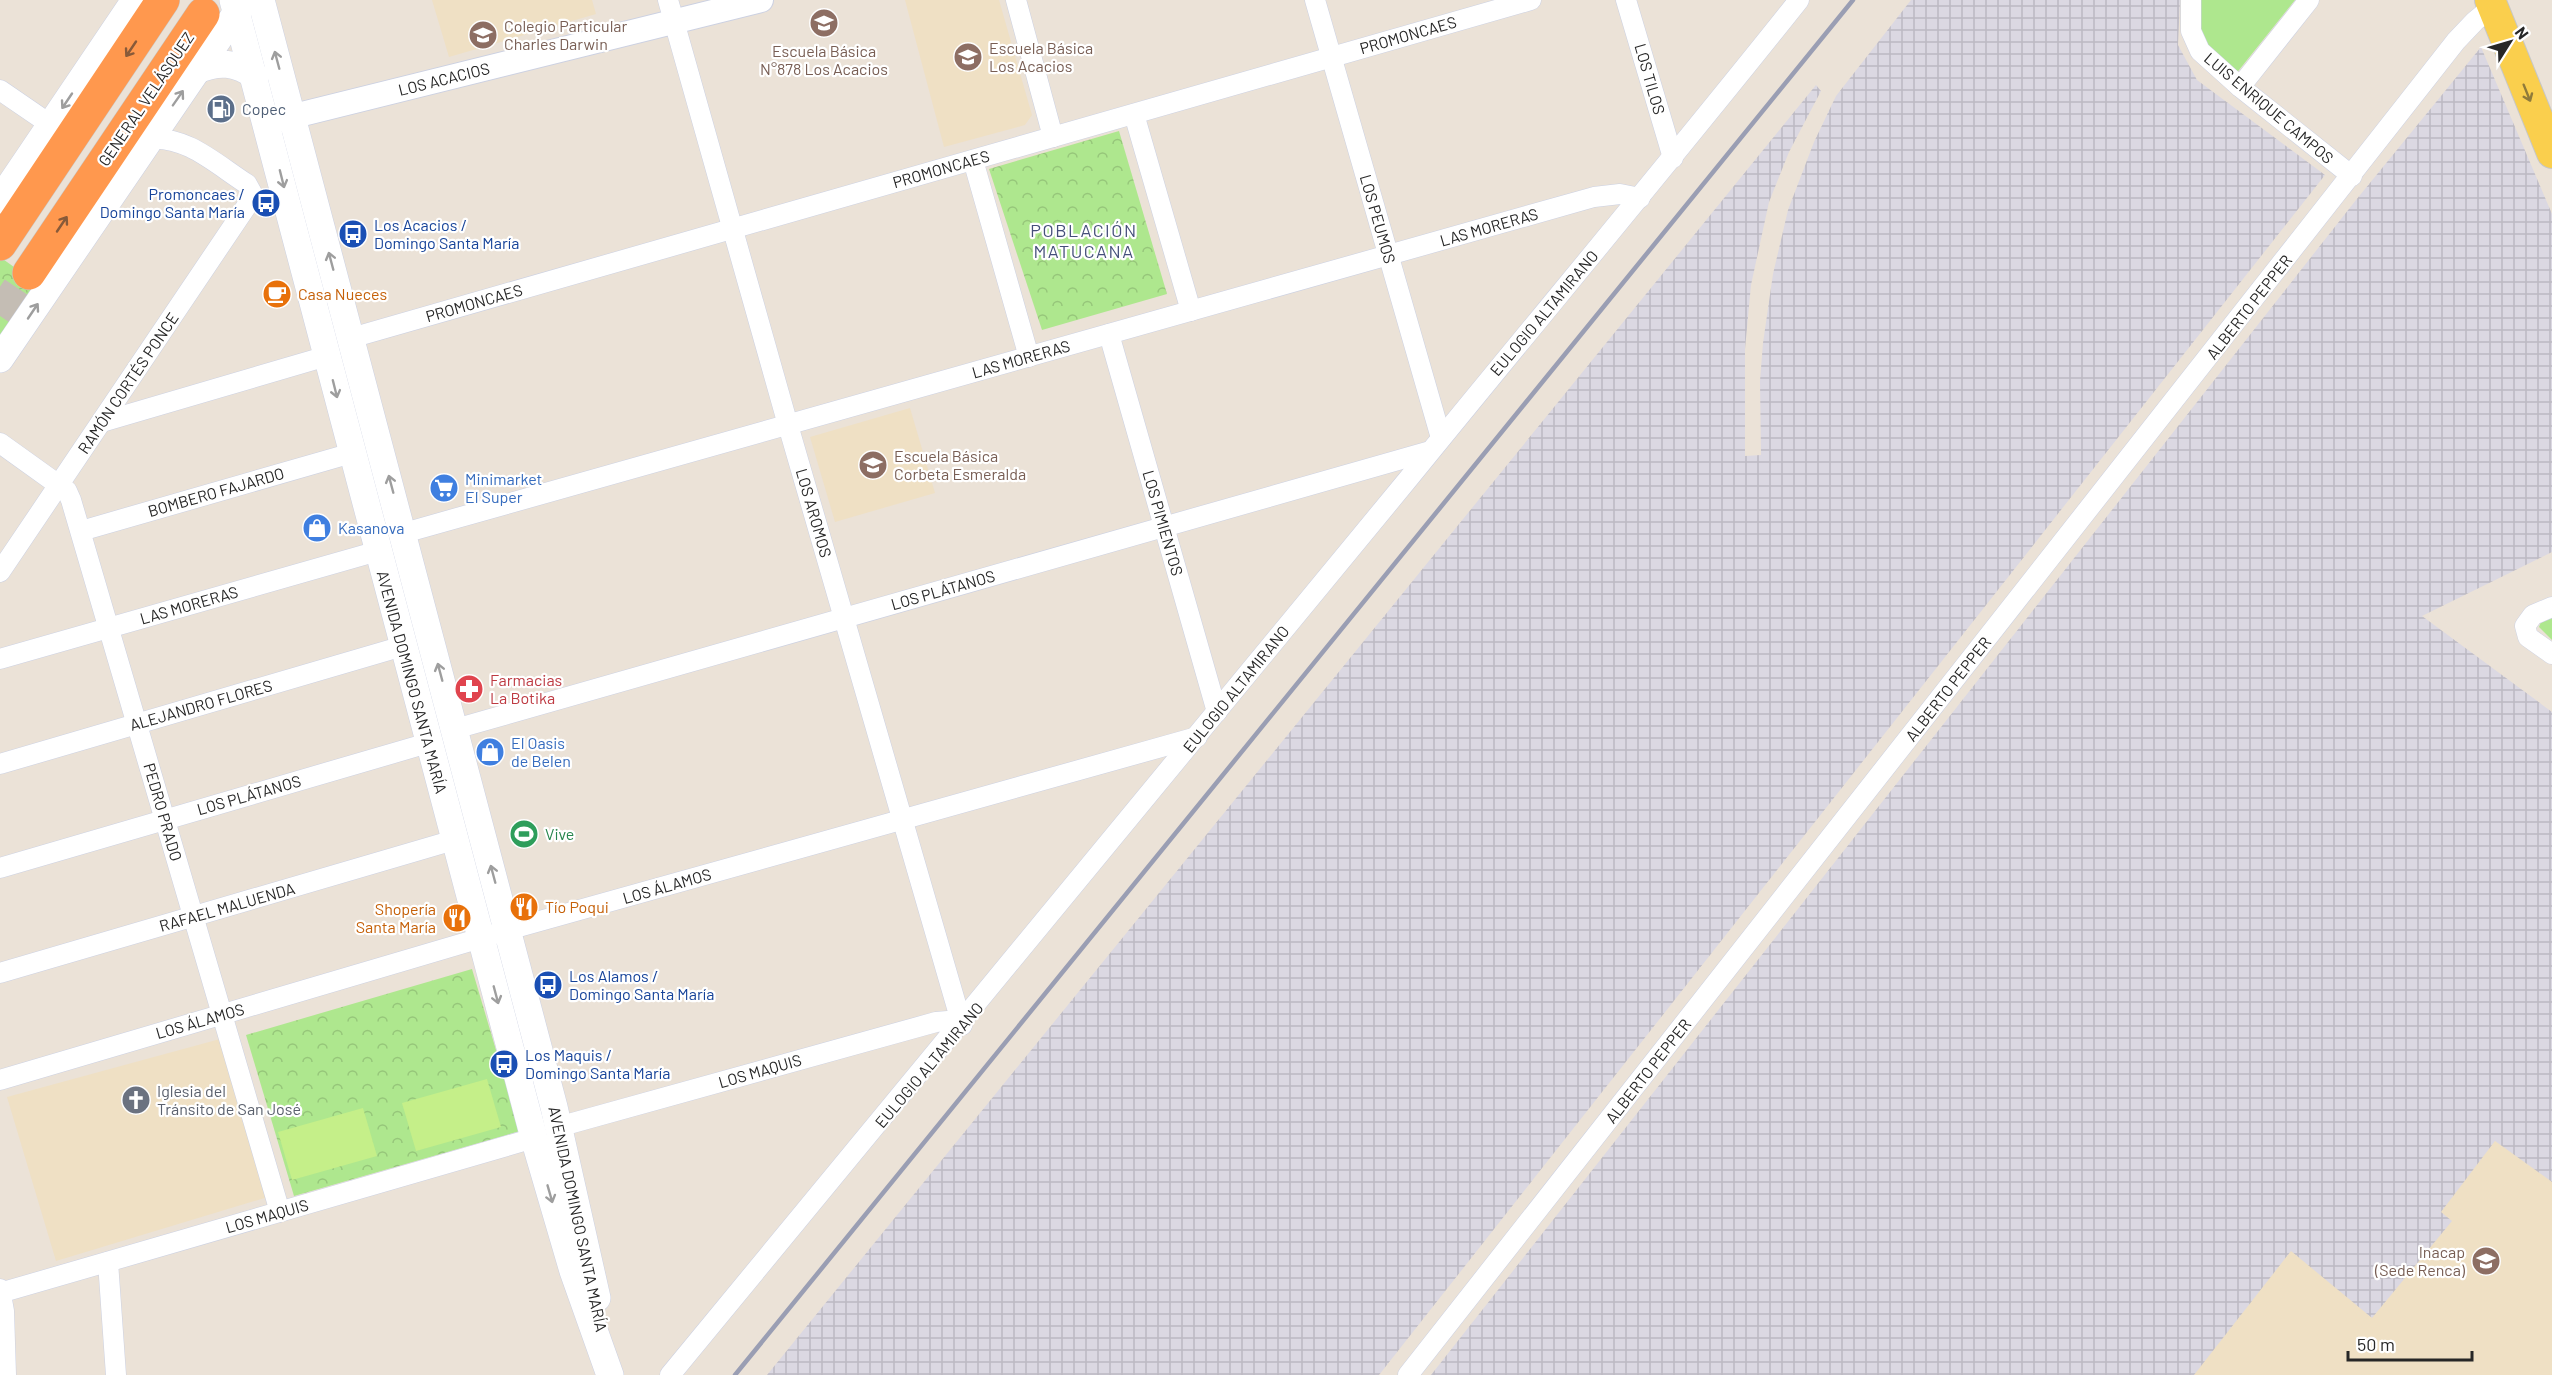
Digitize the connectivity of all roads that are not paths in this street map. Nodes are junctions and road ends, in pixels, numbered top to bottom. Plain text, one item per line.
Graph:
1 (135, 0) edge
2 (163, 0) edge
3 (261, 0) edge
4 (760, 0) edge
5 (1016, 0) edge
6 (1315, 0) edge
7 (1531, 0) edge
8 (1626, 0) edge
9 (1799, 0) edge
10 (2191, 0) edge
11 (2309, 0) edge
12 (238, 4) edge
13 (2491, 4) edge
14 (671, 11) edge
15 (203, 14) dead end
16 (1332, 57) junction
17 (197, 70) junction
18 (255, 76) junction
19 (2240, 87) junction
20 (0, 90) edge
21 (1134, 114) junction
22 (279, 119) junction
23 (51, 125) junction
24 (1053, 137) junction
25 (149, 139) junction
26 (2552, 153) edge
27 (1673, 158) junction
28 (973, 160) junction
29 (2352, 176) junction
30 (1640, 198) junction
31 (0, 200) edge
32 (733, 229) junction
33 (0, 244) edge
34 (1389, 255) junction
35 (29, 273) tunnel mouth
36 (1191, 311) junction
37 (1109, 334) junction
38 (351, 338) junction
39 (327, 356) junction
40 (1029, 357) junction
41 (0, 359) edge
42 (102, 422) junction
43 (788, 425) junction
44 (0, 443) edge
45 (1436, 445) junction
46 (352, 453) junction
47 (60, 485) junction
48 (1164, 528) junction
49 (81, 531) junction
50 (404, 533) junction
51 (378, 551) junction
52 (0, 572) edge
53 (2552, 606) edge
54 (845, 618) junction
55 (109, 628) junction
56 (403, 646) junction
57 (2552, 654) edge
58 (0, 659) edge
59 (1217, 712) junction
60 (137, 724) junction
61 (455, 729) junction
62 (1197, 737) junction
63 (428, 743) junction
64 (0, 764) edge
65 (903, 819) junction
66 (165, 820) junction
67 (454, 840) junction
68 (0, 868) edge
69 (194, 916) junction
70 (508, 930) junction
71 (481, 939) junction
72 (0, 973) edge
73 (222, 1015) junction
74 (963, 1025) junction
75 (0, 1080) edge
76 (558, 1127) junction
77 (534, 1138) junction
78 (280, 1212) junction
79 (108, 1262) junction
80 (0, 1292) edge
81 (608, 1367) edge
82 (6, 1375) edge
83 (116, 1375) edge
84 (670, 1375) edge
85 (1408, 1375) edge

1 -> 23 main road
2 -> 33 highway
22 -> 3 main road, AVENIDA DOMINGO SANTA MARÍA
4 - 14 street, LOS ACACIOS
5 - 24 street
6 - 16 street, LOS PEUMOS
7 - 16 street, PROMONCAES
8 - 27 street, LOS TILOS
9 - 27 street, EULOGIO ALTAMIRANO
10 - 19 street, LUIS ENRIQUE CAMPOS
11 - 19 street
12 - 17 main road
12 - 18 main road, AVENIDA DOMINGO SANTA MARÍA
13 -> 26 main road
13 - 29 street, ALBERTO PEPPER
14 - 22 street, LOS ACACIOS
14 - 32 street, LOS AROMOS
35 -> 15 highway, GENERAL VELÁSQUEZ
16 - 21 street, PROMONCAES
16 - 34 street, LOS PEUMOS
17 - 18 main road
25 -> 17 main road
18 - 22 main road, AVENIDA DOMINGO SANTA MARÍA
19 - 29 street, LUIS ENRIQUE CAMPOS
20 - 23 street
21 - 24 street, PROMONCAES
21 - 36 street
38 -> 22 main road, AVENIDA DOMINGO SANTA MARÍA
22 -> 39 main road, AVENIDA DOMINGO SANTA MARÍA
23 - 31 main road
24 - 28 street, PROMONCAES
41 -> 25 main road
25 - 42 street, RAMÓN CORTÉS PONCE
27 - 30 street, EULOGIO ALTAMIRANO
28 - 32 street, PROMONCAES
28 - 40 street
29 - 85 street, ALBERTO PEPPER
30 - 34 street, LAS MORERAS
30 - 45 street, EULOGIO ALTAMIRANO
32 - 38 street, PROMONCAES
32 - 43 street, LOS AROMOS
34 - 36 street, LAS MORERAS
34 - 45 street, LOS PEUMOS
36 - 37 street, LAS MORERAS
37 - 40 street, LAS MORERAS
37 - 48 street, LOS PIMIENTOS
50 -> 38 main road, AVENIDA DOMINGO SANTA MARÍA
39 - 42 street
39 -> 46 main road, AVENIDA DOMINGO SANTA MARÍA
40 - 43 street, LAS MORERAS
42 - 47 street, RAMÓN CORTÉS PONCE
43 - 50 street, LAS MORERAS
43 - 54 street, LOS AROMOS
44 - 47 street, PEDRO PRADO
45 - 48 street, LOS PLÁTANOS
45 - 59 street, EULOGIO ALTAMIRANO
46 - 49 street, BOMBERO FAJARDO
46 - 51 main road, AVENIDA DOMINGO SANTA MARÍA
47 - 49 street, PEDRO PRADO
47 - 52 street, RAMÓN CORTÉS PONCE
48 - 54 street, LOS PLÁTANOS
48 - 59 street, LOS PIMIENTOS
49 - 55 street, PEDRO PRADO
61 -> 50 main road, AVENIDA DOMINGO SANTA MARÍA
51 - 55 street, LAS MORERAS
51 - 56 main road, AVENIDA DOMINGO SANTA MARÍA
53 - 57 street
54 - 61 street, LOS PLÁTANOS
54 - 65 street, LOS AROMOS
55 - 58 street, LAS MORERAS
55 - 60 street, PEDRO PRADO
56 - 60 street, ALEJANDRO FLORES
56 - 63 main road, AVENIDA DOMINGO SANTA MARÍA
59 - 62 street, EULOGIO ALTAMIRANO
60 - 64 street, ALEJANDRO FLORES
60 - 66 street, PEDRO PRADO
70 -> 61 main road, AVENIDA DOMINGO SANTA MARÍA
62 - 65 street, LOS ÁLAMOS
62 - 74 street, EULOGIO ALTAMIRANO
63 - 66 street, LOS PLÁTANOS
63 - 67 main road, AVENIDA DOMINGO SANTA MARÍA
65 - 70 street, LOS ÁLAMOS
65 - 74 street, LOS AROMOS
66 - 68 street, LOS PLÁTANOS
66 - 69 street, PEDRO PRADO
67 - 69 street, RAFAEL MALUENDA
67 - 71 main road, AVENIDA DOMINGO SANTA MARÍA
69 - 72 street, RAFAEL MALUENDA
69 - 73 street, PEDRO PRADO
70 - 71 street, LOS ÁLAMOS
70 - 76 main road, AVENIDA DOMINGO SANTA MARÍA
71 - 73 street, LOS ÁLAMOS
71 -> 77 main road, AVENIDA DOMINGO SANTA MARÍA
73 - 75 street, LOS ÁLAMOS
73 - 78 street, PEDRO PRADO
74 - 76 street, LOS MAQUIS
74 - 84 street, EULOGIO ALTAMIRANO
76 - 81 main road, AVENIDA DOMINGO SANTA MARÍA
77 - 78 street, LOS MAQUIS
77 -> 81 main road, AVENIDA DOMINGO SANTA MARÍA
78 - 79 street, LOS MAQUIS
79 - 80 street, LOS MAQUIS
79 - 83 street
80 - 82 street

